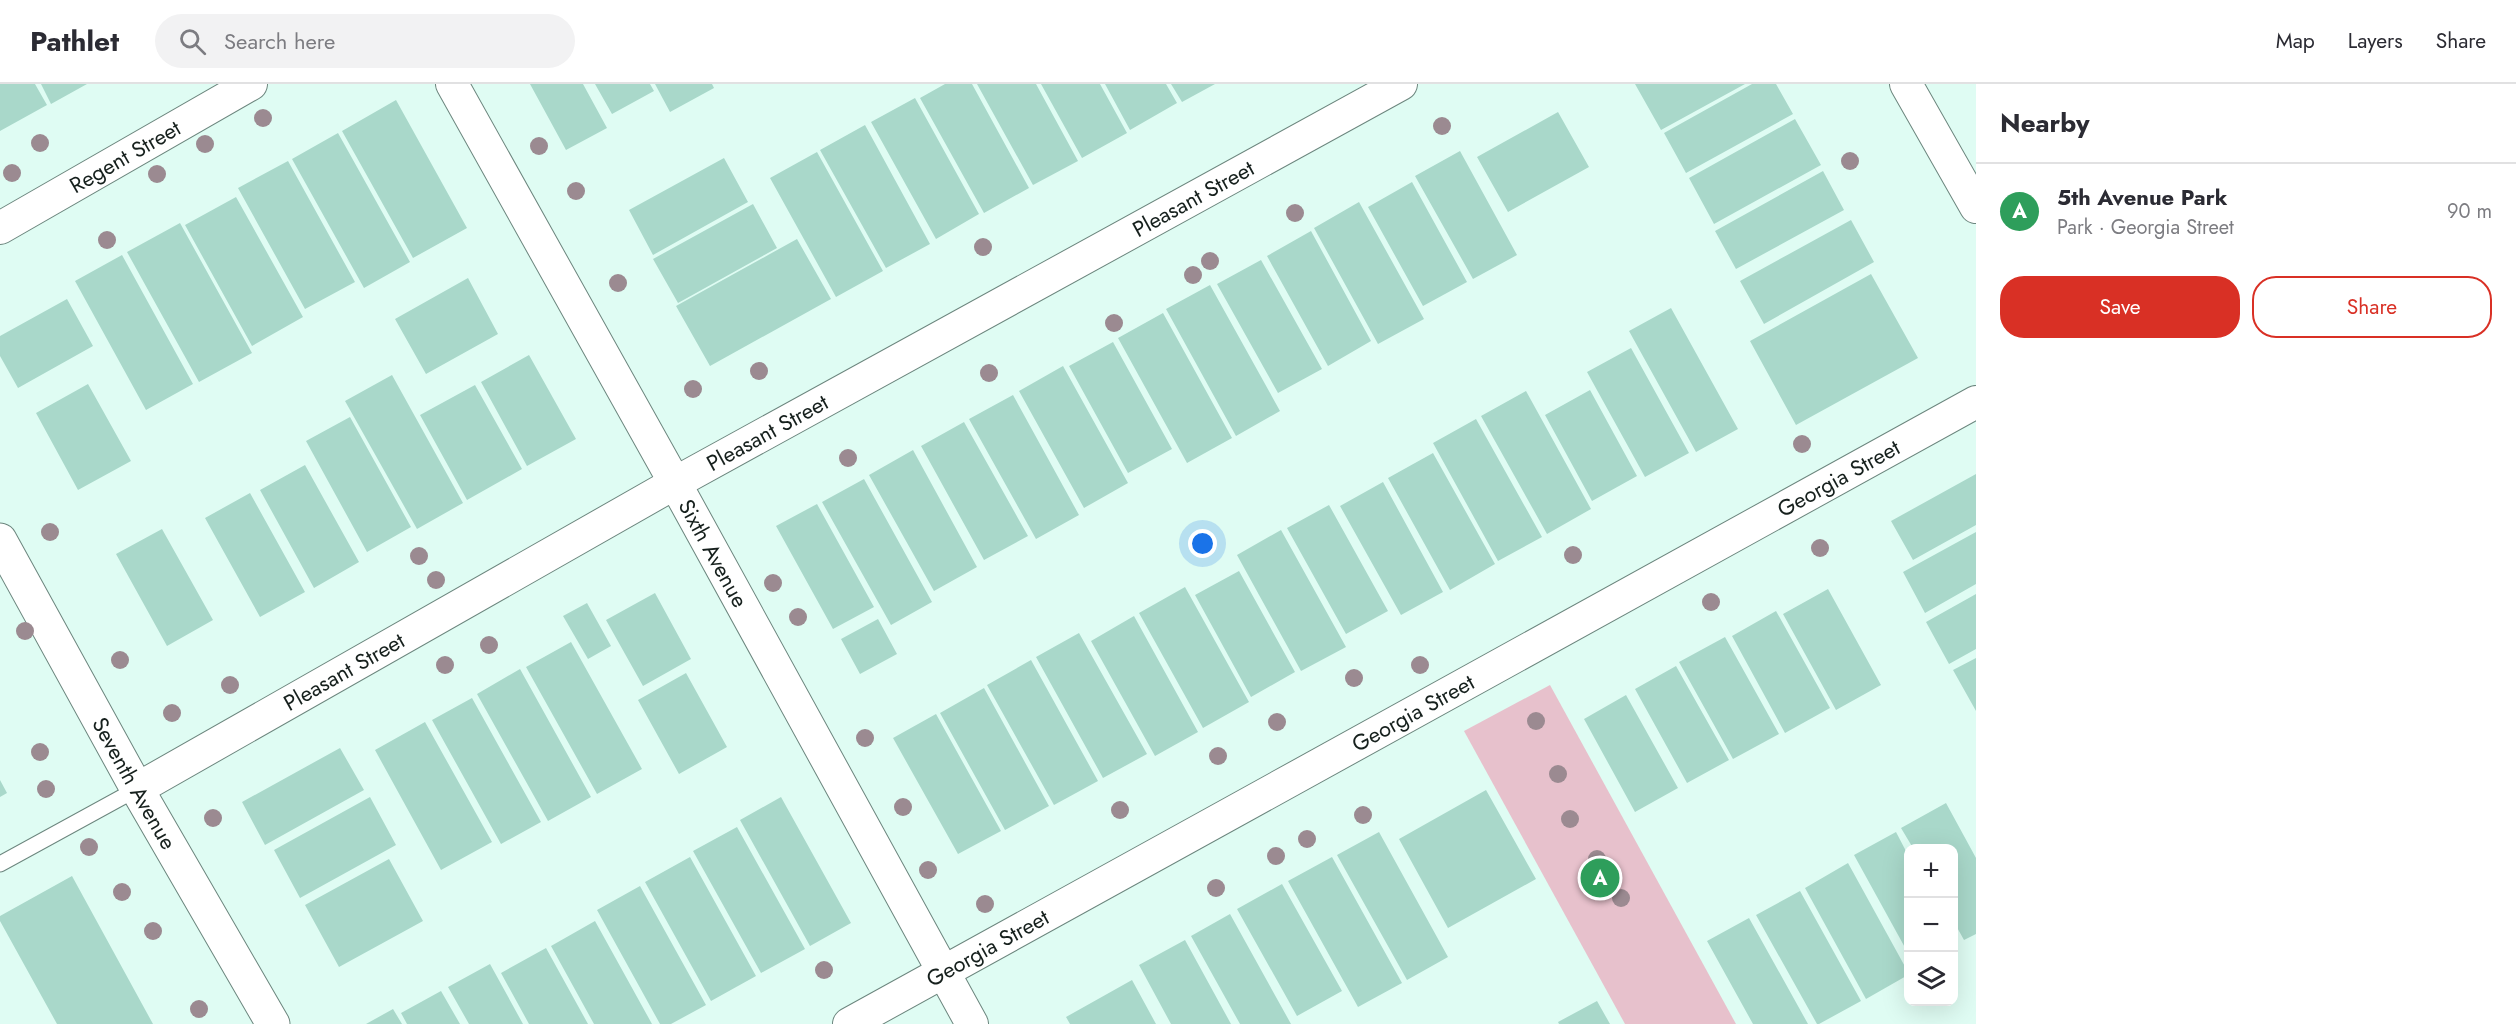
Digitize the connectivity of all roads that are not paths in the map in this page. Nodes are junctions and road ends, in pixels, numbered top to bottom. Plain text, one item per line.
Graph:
1 (251, 84) edge
2 (452, 84) edge
3 (1401, 84) edge
4 (1906, 84) edge
5 (1976, 207) edge
6 (0, 228) edge
7 (1976, 402) edge
8 (675, 483) junction
9 (0, 540) edge
10 (137, 789) junction
11 (0, 864) edge
12 (943, 972) junction
13 (273, 1024) edge
14 (849, 1024) edge
15 (972, 1024) edge

1 - 6 street, Regent Street
2 - 8 street, Sixth Avenue
3 - 8 street, Pleasant Street
4 - 5 street
7 - 12 street, Georgia Street
8 - 10 street, Pleasant Street
8 - 12 street, Sixth Avenue
9 - 10 street, Seventh Avenue
10 - 11 lane
10 - 13 street, Seventh Avenue
12 - 14 street, Georgia Street
12 - 15 street, Sixth Avenue

